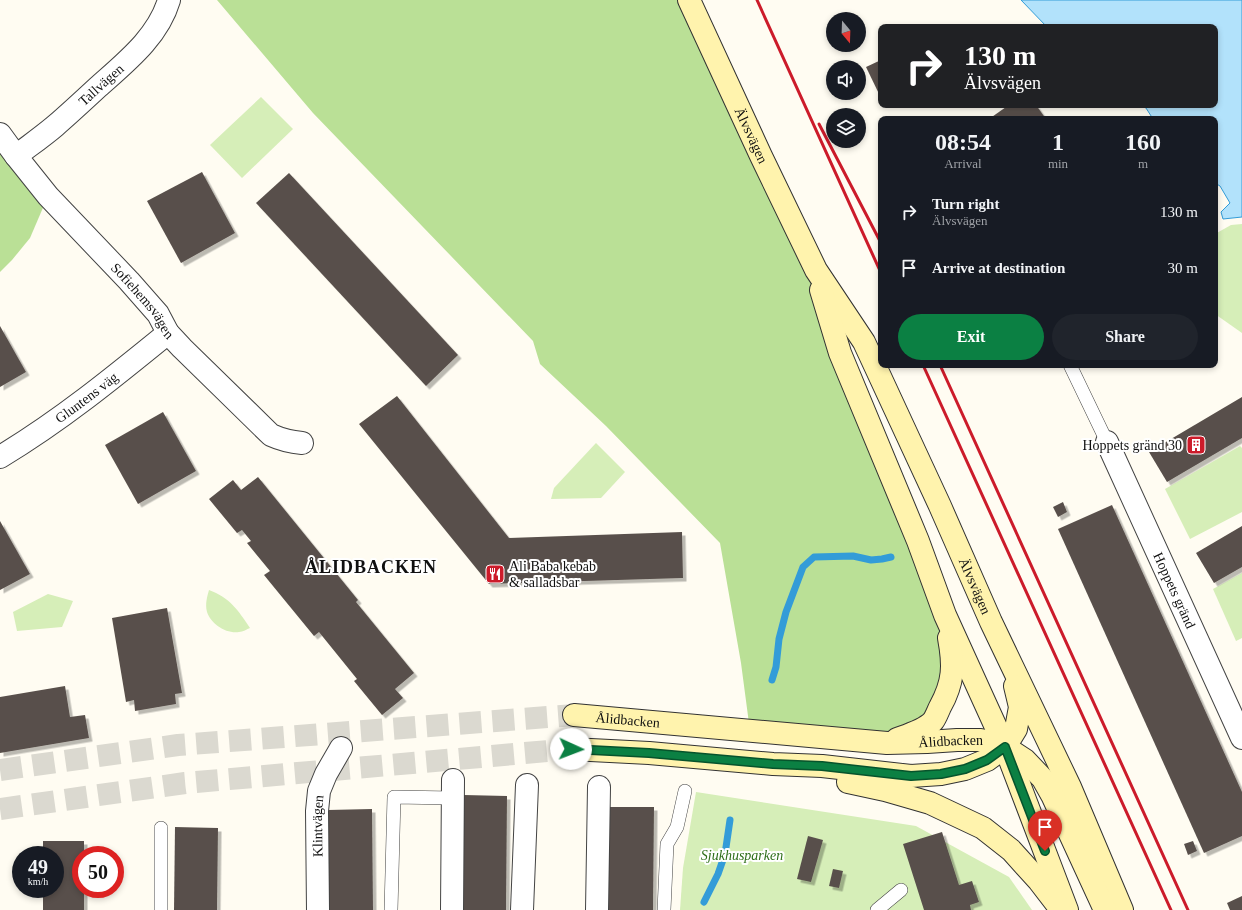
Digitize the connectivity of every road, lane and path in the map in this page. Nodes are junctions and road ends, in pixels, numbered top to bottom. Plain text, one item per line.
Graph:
1 (169, 0) edge
2 (689, 0) edge
3 (0, 134) edge
4 (16, 156) junction
5 (816, 270) junction
6 (168, 333) junction
7 (1071, 368) edge
8 (1106, 442) joint
9 (302, 443) dead end
10 (2, 451) edge
11 (945, 615) junction
12 (1009, 659) junction
13 (574, 715) tunnel mouth
14 (1242, 738) edge
15 (887, 742) junction
16 (1005, 747) junction
17 (341, 748) dead end
18 (571, 749) tunnel mouth
19 (773, 764) junction
20 (527, 785) dead end
21 (599, 787) dead end
22 (453, 789) joint
23 (685, 791) dead end
24 (161, 828) dead end
25 (901, 890) dead end
26 (161, 910) edge
27 (318, 910) edge
28 (391, 910) edge
29 (452, 910) edge
30 (522, 910) edge
31 (597, 910) edge
32 (664, 910) edge
33 (877, 910) edge
34 (1062, 910) edge
35 (1067, 910) edge
36 (1105, 910) edge
37 (1122, 910) edge

1 - 4 street, Tallvägen
2 - 5 main road, Älvsvägen
3 - 4 street, Sofiehemsvägen
4 - 6 street, Sofiehemsvägen
5 - 11 main road, Älvsvägen
5 - 12 main road, Älvsvägen
6 - 9 street, Sofiehemsvägen
6 - 10 street, Gluntens väg
7 - 8 lane
8 - 14 street, Hoppets gränd
11 - 15 main road
11 - 16 main road, Älvsvägen
12 - 16 main road
12 - 37 main road, Älvsvägen
13 - 15 main road, Ålidbacken
15 - 16 main road, Ålidbacken
16 - 19 main road, Ålidbacken
16 - 35 main road, Älvsvägen
16 - 36 main road
17 - 27 street, Klintvägen
18 - 19 main road, Ålidbacken
19 - 34 main road
20 - 30 street
21 - 31 street
22 - 28 lane
22 - 29 street
23 - 32 lane
24 - 26 lane
25 - 33 lane

